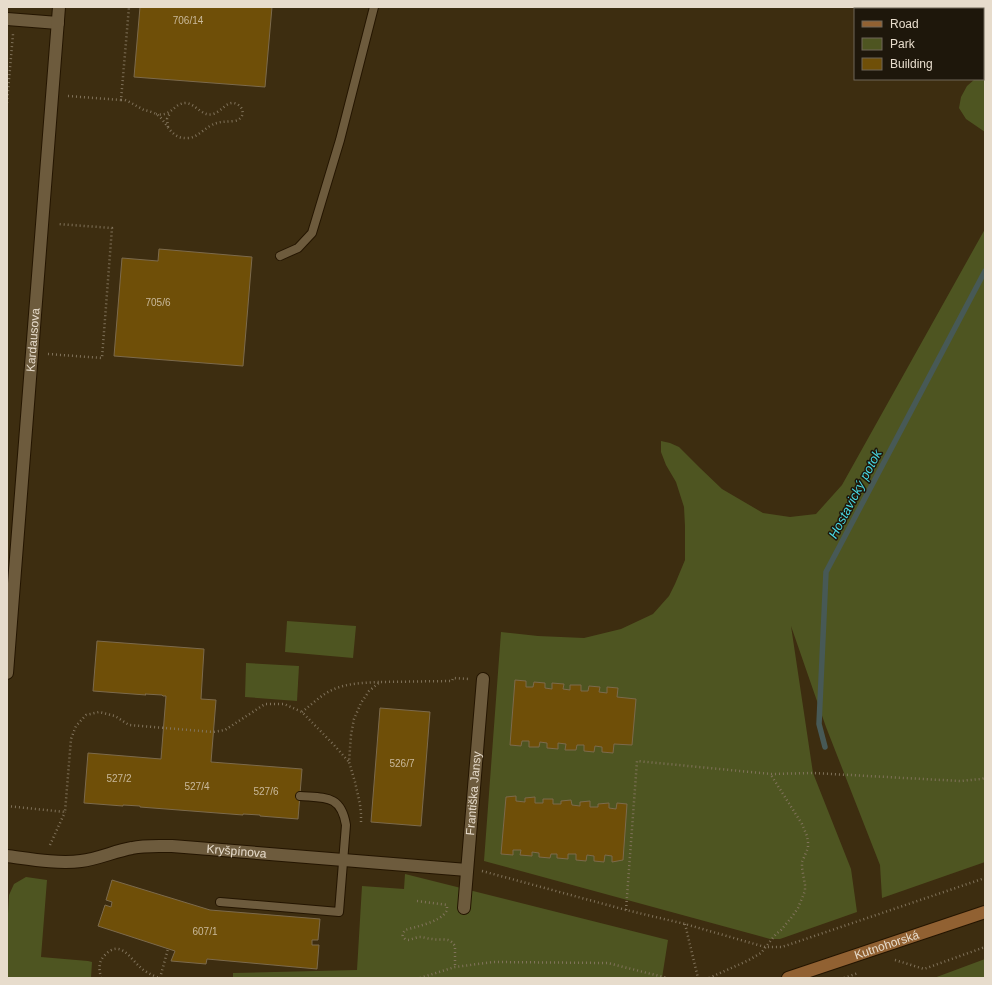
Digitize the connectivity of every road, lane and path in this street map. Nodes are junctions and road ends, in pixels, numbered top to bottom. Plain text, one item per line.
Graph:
1 (59, 7) edge
2 (129, 7) edge
3 (374, 7) edge
4 (10, 19) edge
5 (58, 23) junction
6 (7, 48) edge
7 (11, 48) junction
8 (68, 96) dead end
9 (121, 100) junction
10 (7, 103) edge
11 (172, 111) junction
12 (156, 114) junction
13 (168, 129) junction
14 (58, 224) dead end
15 (280, 256) dead end
16 (48, 354) dead end
17 (7, 673) edge
18 (483, 679) joint
19 (380, 682) junction
20 (302, 712) junction
21 (349, 762) junction
22 (771, 774) junction
23 (985, 778) edge
24 (300, 796) dead end
25 (7, 806) edge
26 (65, 812) junction
27 (360, 829) dead end
28 (50, 845) dead end
29 (7, 856) edge
30 (343, 860) junction
31 (467, 870) junction
32 (985, 878) edge
33 (417, 901) dead end
34 (220, 902) dead end
35 (450, 902) dead end
36 (448, 905) junction
37 (464, 908) dead end
38 (626, 910) junction
39 (985, 912) edge
40 (684, 924) junction
41 (765, 947) junction
42 (985, 947) edge
43 (168, 949) dead end
44 (888, 962) dead end
45 (455, 967) junction
46 (858, 973) dead end
47 (102, 978) edge
48 (159, 978) edge
49 (420, 978) edge
50 (666, 978) edge
51 (698, 978) edge
52 (709, 978) edge
53 (788, 978) edge
54 (844, 978) edge

1 - 5 street, Kardausova
2 - 9 path
3 - 15 lane
4 - 5 street
4 - 7 path
5 - 17 street, Kardausova
6 - 7 path
7 - 10 path
8 - 9 path
9 - 12 path
11 - 12 path
11 - 13 path
11 - 13 path
12 - 13 path
14 - 16 path
18 - 19 path
18 - 31 street, Františka Jansy
19 - 20 path
19 - 21 path
20 - 21 path
20 - 26 path
21 - 27 path
22 - 23 path
22 - 38 path
22 - 41 path
24 - 30 lane
25 - 26 path
26 - 28 path
29 - 30 street, Kryšpínova
30 - 31 street, Kryšpínova
30 - 34 lane
31 - 37 street, Františka Jansy
31 - 38 path
32 - 41 path
33 - 36 path
35 - 36 path
36 - 45 path
38 - 40 path
39 - 53 main road, Kutnohorská
40 - 41 path
40 - 51 path
41 - 52 path
42 - 44 path
43 - 48 path
45 - 49 path
45 - 50 path
46 - 54 path
47 - 48 path

